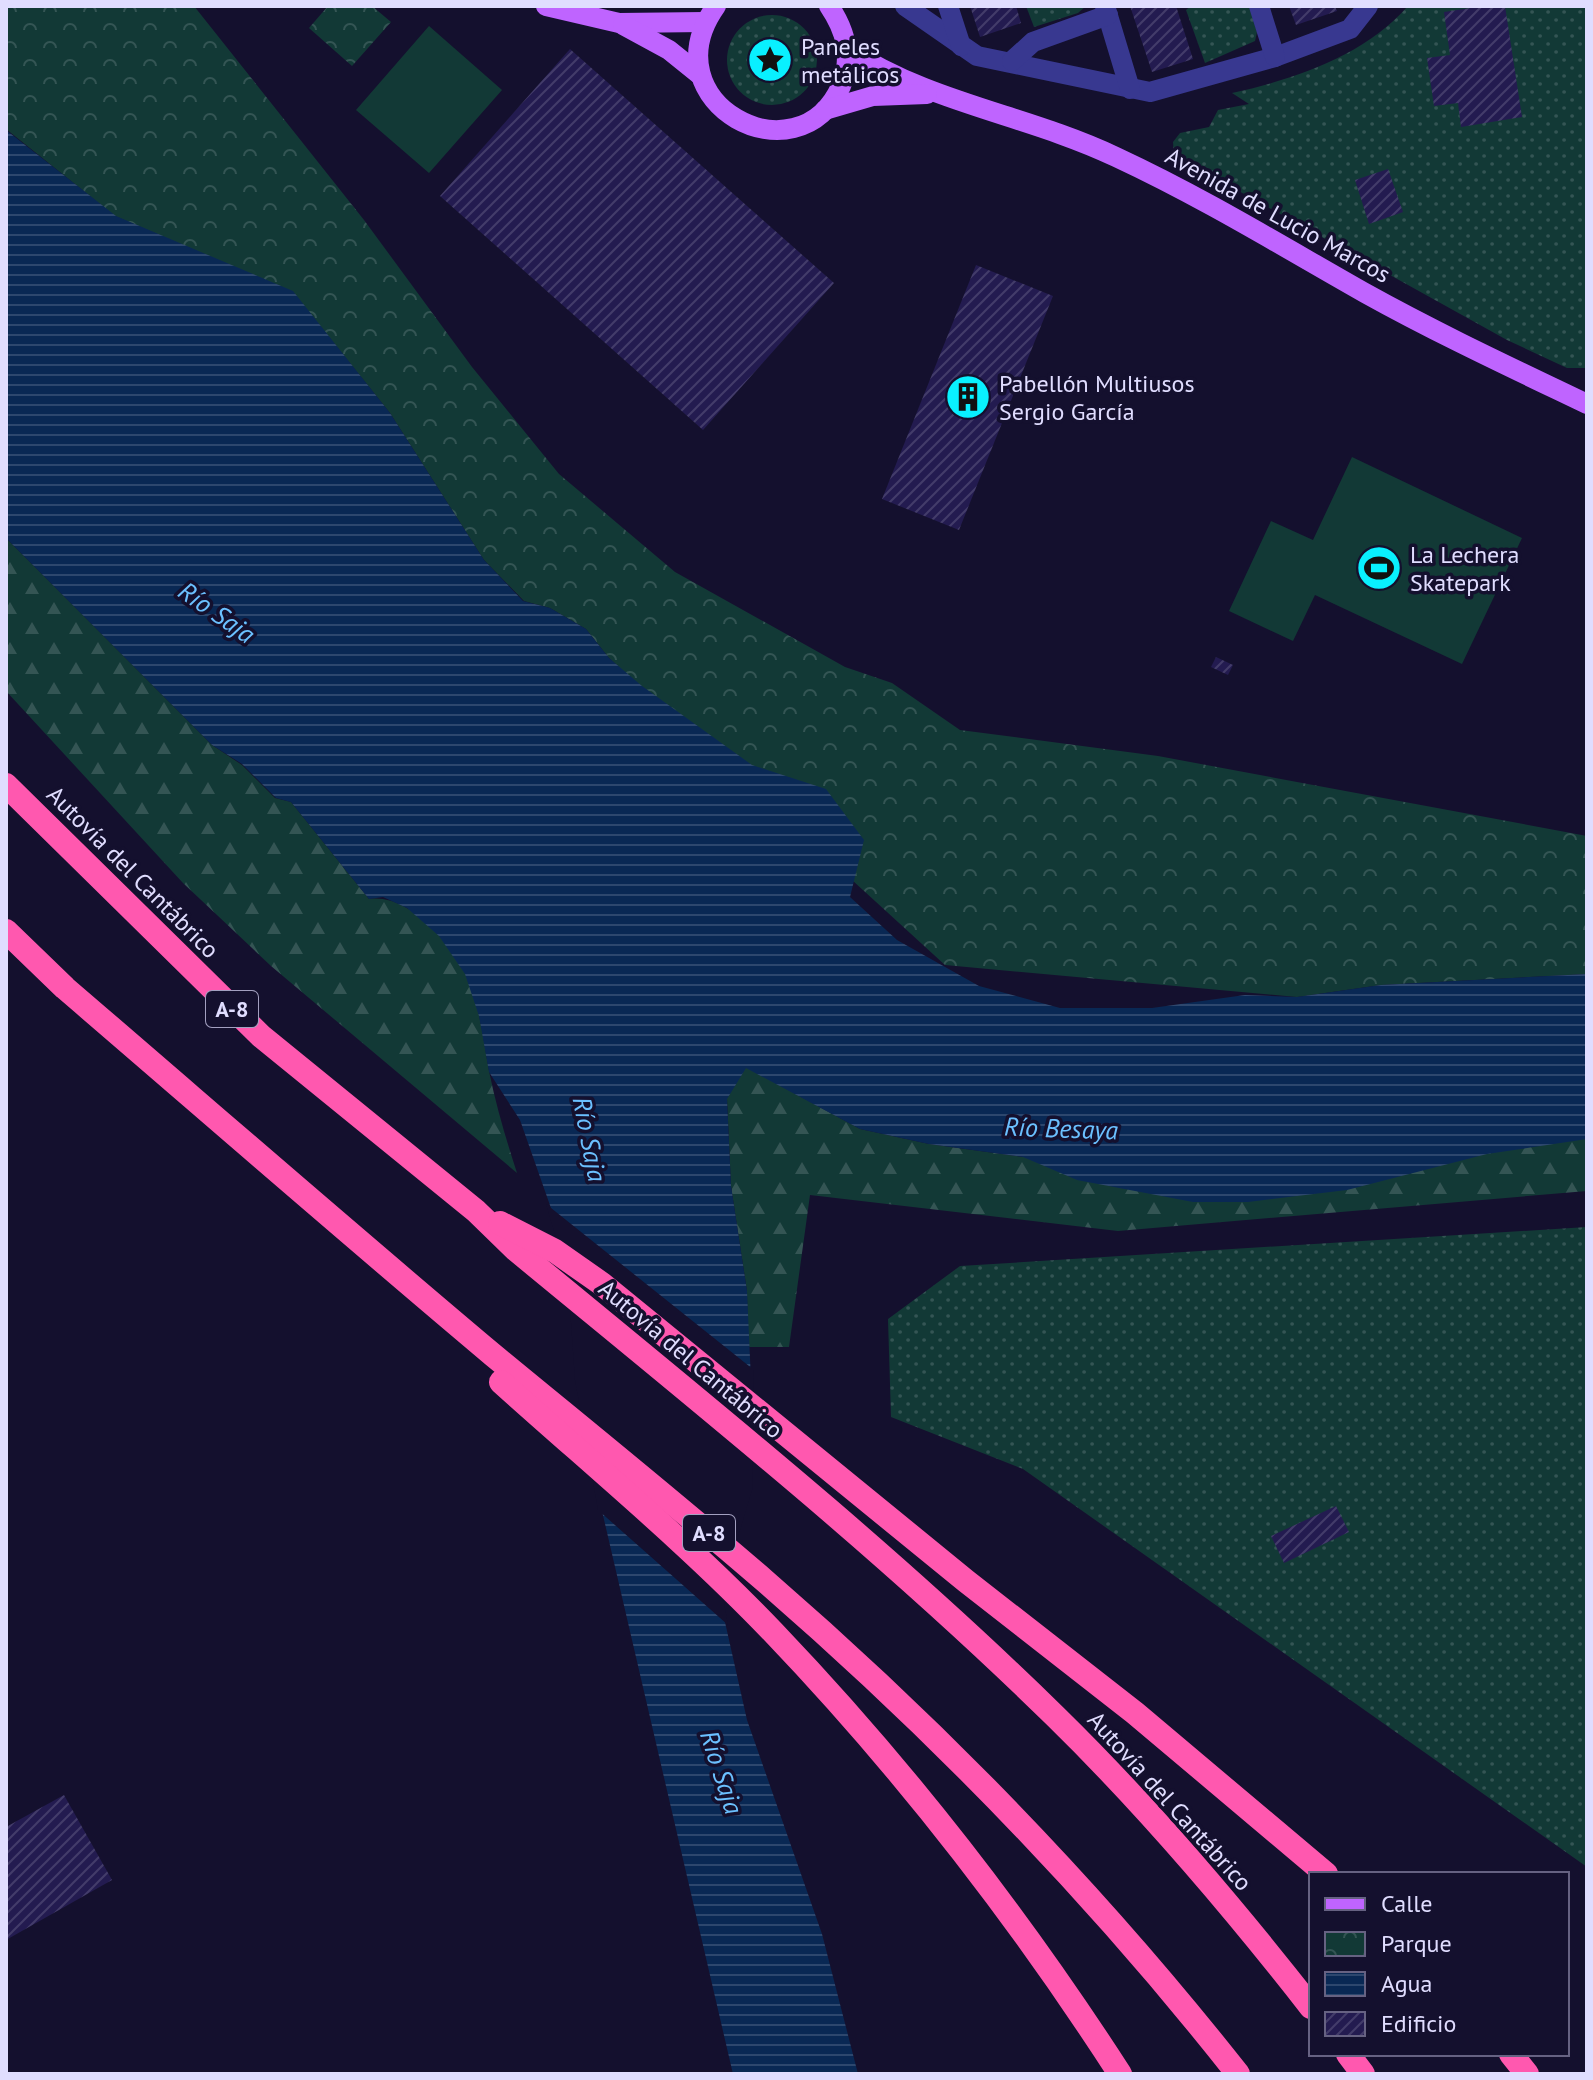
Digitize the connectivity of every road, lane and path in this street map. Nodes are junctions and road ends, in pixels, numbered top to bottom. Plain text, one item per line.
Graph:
1 (546, 6) edge
2 (829, 6) edge
3 (905, 6) edge
4 (948, 6) edge
5 (1259, 6) edge
6 (1368, 6) edge
7 (1106, 11) edge
8 (710, 14) edge
9 (619, 23) junction
10 (961, 46) junction
11 (848, 49) junction
12 (1275, 57) junction
13 (1012, 61) junction
14 (700, 75) junction
15 (1130, 89) junction
16 (935, 94) junction
17 (823, 110) junction
18 (1587, 404) edge
19 (6, 785) edge
20 (6, 931) edge
21 (476, 1211) junction
22 (440, 1310) junction
23 (1324, 1872) edge
24 (1309, 2005) edge
25 (1350, 2056) edge
26 (1498, 2056) edge
27 (1513, 2056) edge
28 (1120, 2074) edge
29 (1238, 2074) edge
30 (1363, 2074) edge
31 (1512, 2074) edge
32 (1527, 2074) edge

1 - 9 main road
2 - 11 main road
3 - 10 street
4 - 10 street
5 - 12 street
6 - 12 street
7 - 13 street
7 - 15 street
8 - 9 main road
8 - 14 main road
9 - 14 main road
10 - 13 street
11 - 16 main road, Avenida de Lucio Marcos
11 - 17 main road
12 - 15 street
13 - 15 street
14 - 17 main road, Avenida de Lucio Marcos
16 - 17 main road, Avenida de Lucio Marcos
16 - 18 main road, Avenida de Lucio Marcos
19 - 21 highway, Autovía del Cantábrico / A-8
20 - 22 highway, A-8
21 - 23 highway
21 - 24 highway, Autovía del Cantábrico / A-8
22 - 28 highway
22 - 29 highway, A-8
25 - 30 highway
26 - 31 highway
27 - 32 highway

